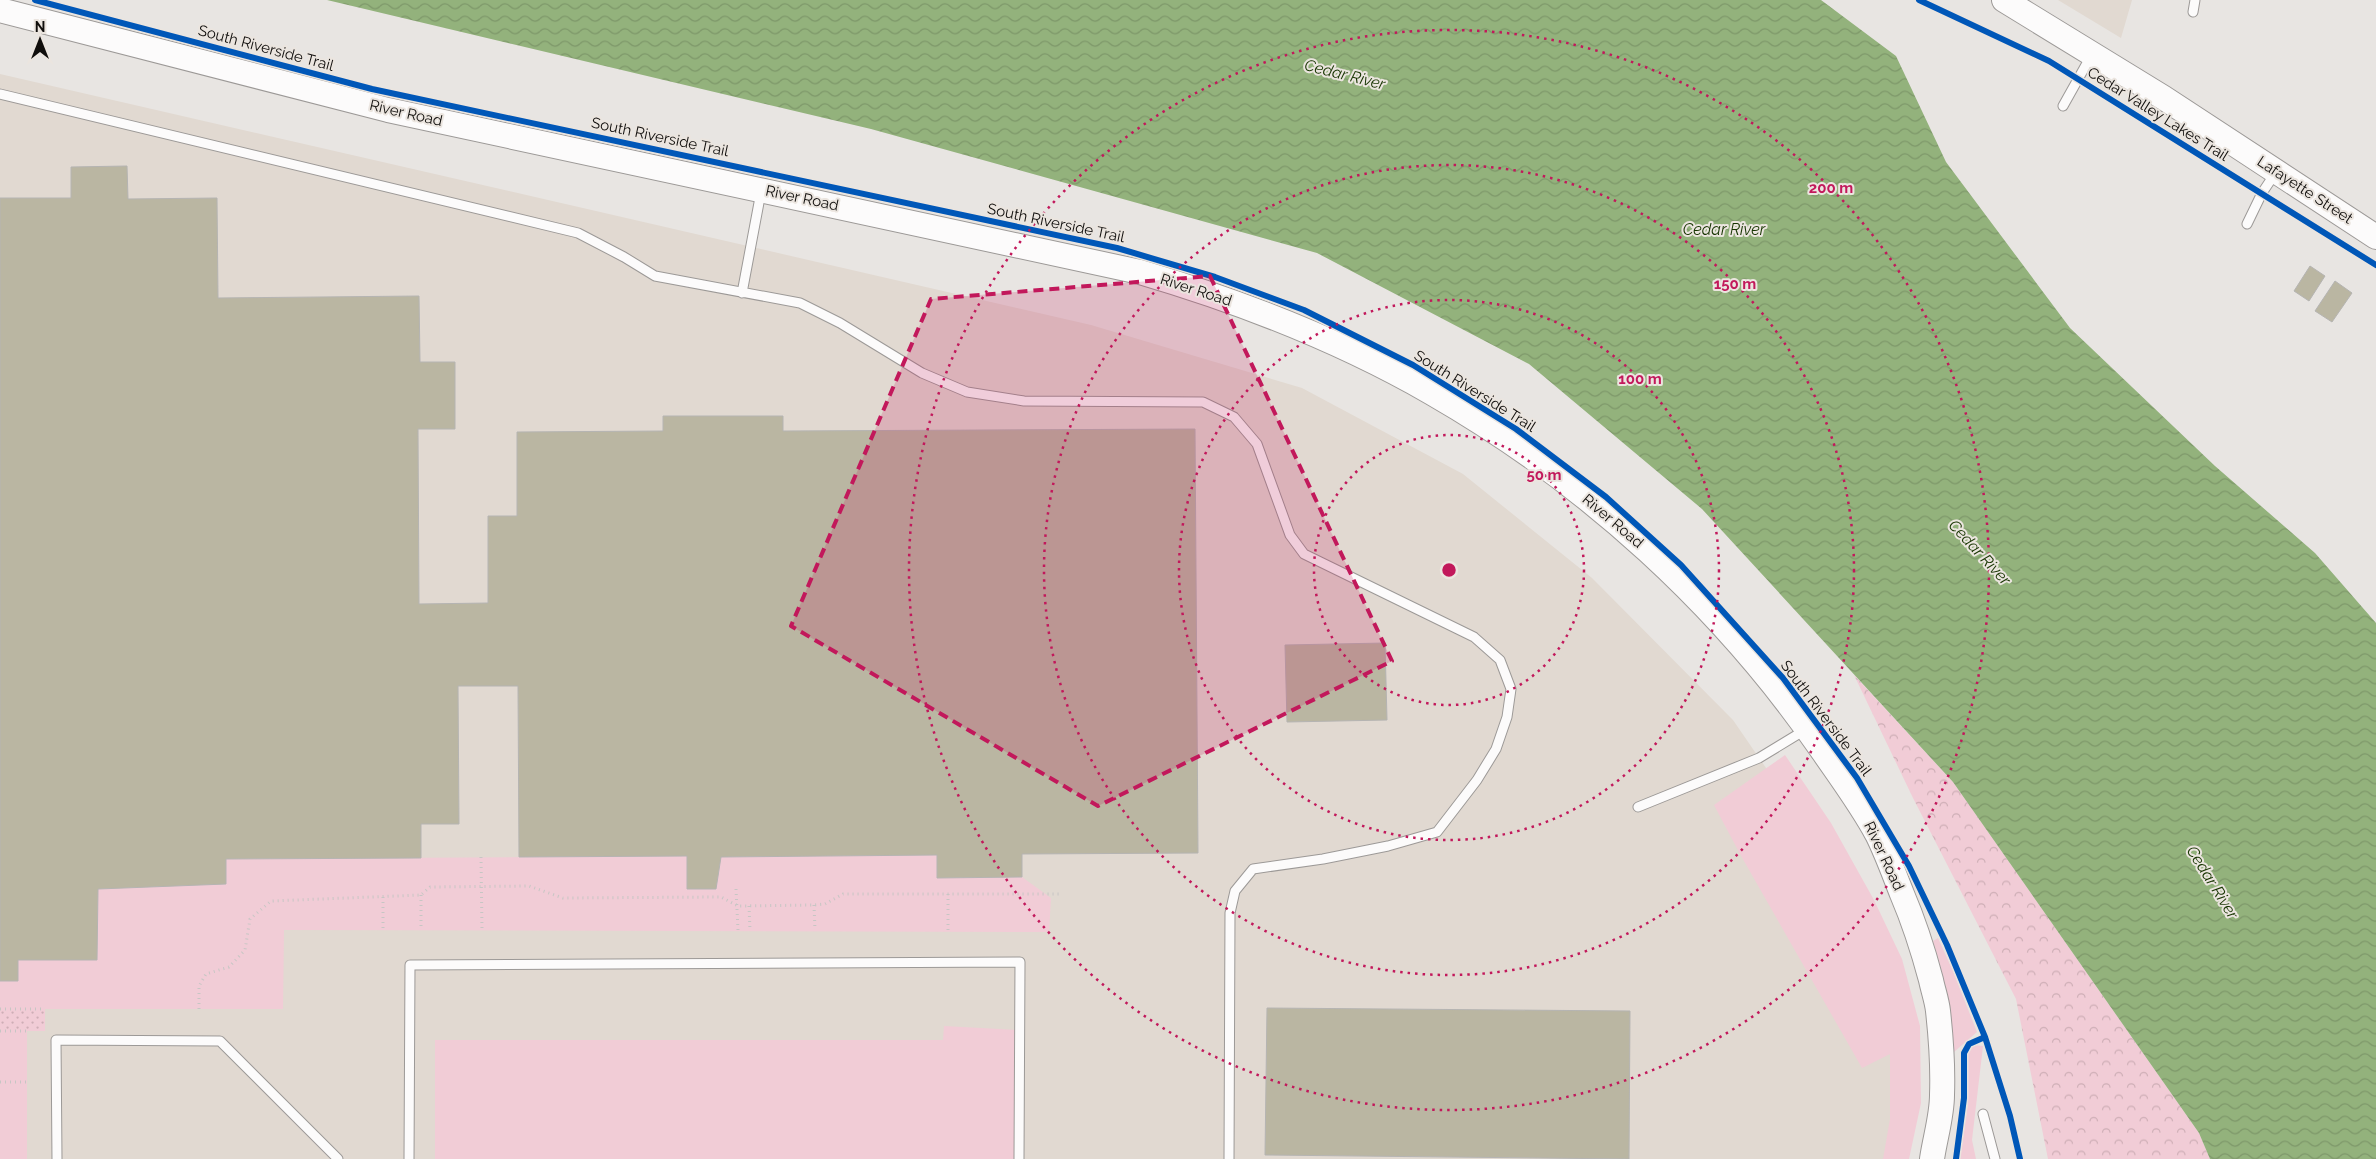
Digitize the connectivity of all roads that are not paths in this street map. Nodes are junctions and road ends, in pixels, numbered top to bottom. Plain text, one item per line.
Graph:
1 (2004, 0) edge
2 (2194, 0) edge
3 (0, 10) edge
4 (2193, 12) dead end
5 (2092, 54) junction
6 (0, 94) edge
7 (2063, 106) dead end
8 (2276, 172) junction
9 (761, 189) junction
10 (2247, 224) dead end
11 (2376, 237) edge
12 (742, 293) junction
13 (1807, 728) junction
14 (1638, 807) dead end
15 (1983, 1114) dead end
16 (57, 1159) edge
17 (338, 1159) edge
18 (409, 1159) edge
19 (1019, 1159) edge
20 (1229, 1159) edge
21 (1932, 1159) edge
22 (1995, 1159) edge

1 - 5 main road, Lafayette Street
2 - 4 lane
3 - 9 main road, River Road
5 - 7 lane
5 - 8 main road, Lafayette Street
6 - 12 lane
8 - 10 lane
8 - 11 main road, Lafayette Street
9 - 12 lane
9 - 13 main road, River Road
12 - 20 lane
13 - 14 lane
13 - 21 main road, River Road
15 - 22 lane
16 - 17 lane
18 - 19 lane

